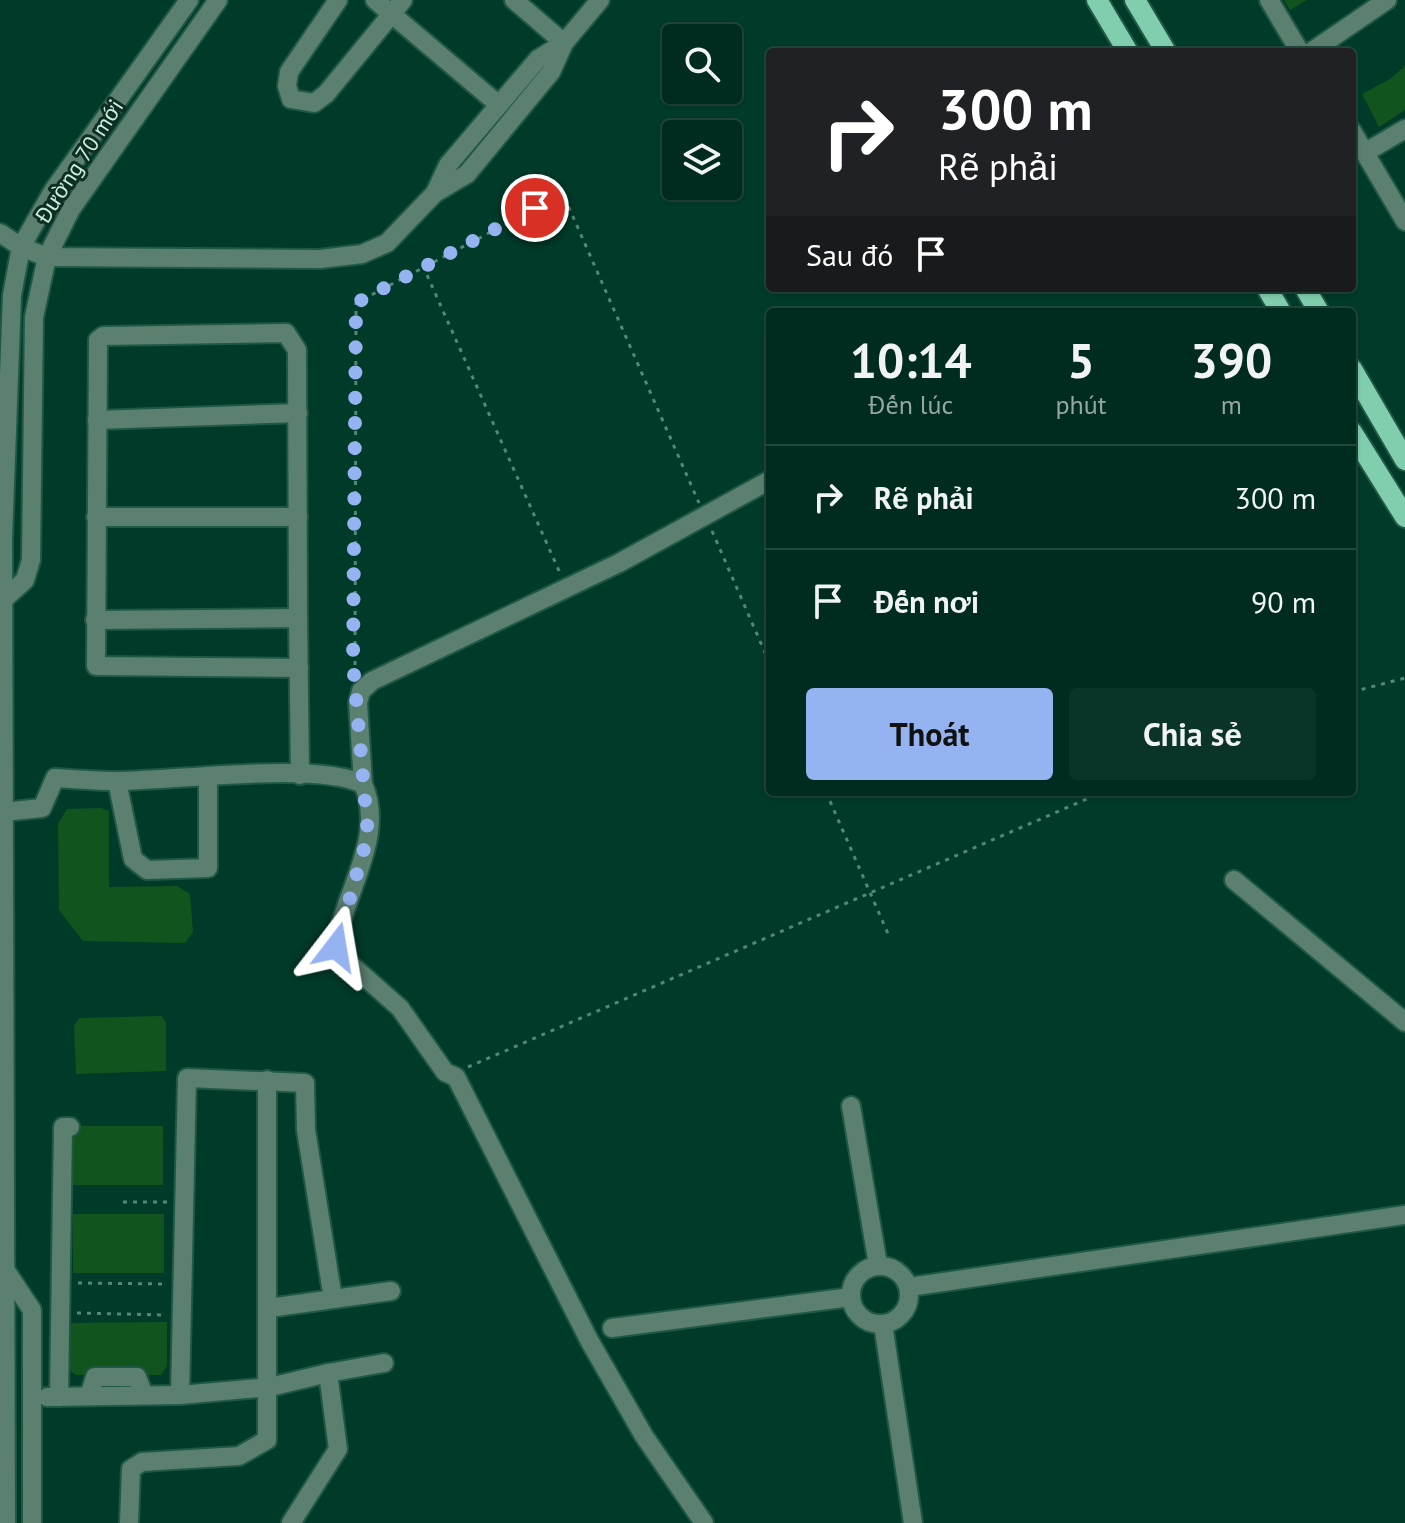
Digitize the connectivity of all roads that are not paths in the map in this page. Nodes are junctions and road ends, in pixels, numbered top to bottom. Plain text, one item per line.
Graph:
1 (189, 0) edge
2 (218, 0) edge
3 (338, 0) edge
4 (375, 0) edge
5 (514, 0) edge
6 (600, 0) edge
7 (1097, 0) edge
8 (1135, 0) edge
9 (1269, 0) edge
10 (1387, 0) edge
11 (397, 7) edge
12 (564, 43) junction
13 (1126, 48) edge
14 (1164, 48) edge
15 (1298, 48) edge
16 (1317, 48) edge
17 (499, 105) junction
18 (1405, 129) edge
19 (1356, 137) edge
20 (1366, 152) junction
21 (435, 193) junction
22 (1405, 221) edge
23 (0, 233) edge
24 (21, 247) junction
25 (47, 257) junction
26 (1356, 376) edge
27 (298, 413) junction
28 (97, 420) junction
29 (1356, 438) edge
30 (1405, 460) edge
31 (766, 482) edge
32 (96, 517) junction
33 (298, 517) junction
34 (1405, 517) edge
35 (2, 537) edge
36 (31, 560) junction
37 (2, 561) edge
38 (25, 580) junction
39 (4, 599) junction
40 (298, 618) junction
41 (95, 620) junction
42 (299, 668) junction
43 (300, 775) junction
44 (208, 777) junction
45 (117, 781) junction
46 (363, 784) junction
47 (3, 812) junction
48 (2, 854) edge
49 (1234, 880) dead end
50 (1405, 1022) edge
51 (267, 1080) junction
52 (851, 1106) dead end
53 (70, 1127) dead end
54 (1405, 1215) edge
55 (878, 1265) junction
56 (6, 1271) junction
57 (909, 1287) junction
58 (391, 1291) dead end
59 (851, 1297) junction
60 (333, 1299) junction
61 (269, 1308) junction
62 (883, 1324) junction
63 (612, 1328) dead end
64 (3, 1331) edge
65 (384, 1363) dead end
66 (328, 1373) junction
67 (270, 1387) junction
68 (180, 1395) junction
69 (59, 1397) junction
70 (31, 1398) junction
71 (6, 1523) edge
72 (32, 1523) edge
73 (129, 1523) edge
74 (291, 1523) edge
75 (704, 1523) edge
76 (913, 1523) edge

1 - 24 street, Đường 70 mới
2 - 25 street, Đường 70 mới
3 - 11 street
4 - 11 street
5 - 12 street
6 - 12 street
7 - 13 main road
8 - 14 main road
9 - 15 street
10 - 16 street
11 - 17 street
12 - 17 street
12 - 21 street
17 - 21 street
18 - 20 street
19 - 20 street
20 - 22 street
21 - 25 street
23 - 24 street
24 - 25 street
24 - 35 street, Đường 70 mới
25 - 36 street, Đường 70 mới
26 - 30 main road
27 - 28 street
27 - 28 street
27 - 33 street
28 - 32 street
29 - 34 main road
31 - 46 street
32 - 33 street
32 - 41 street
33 - 40 street
35 - 36 street
35 - 37 street, Đường 70 mới
36 - 38 street, Đường 70 mới
37 - 38 street
37 - 39 street, Đường 70 mới
38 - 39 street
39 - 47 street, Đường 70 mới
40 - 41 street
40 - 42 street
41 - 42 street
42 - 43 street
43 - 44 street
43 - 46 street
44 - 45 street
44 - 45 street
45 - 47 street
46 - 75 street
47 - 48 street, Đường 70 mới
48 - 56 street, Đường 70 mới
49 - 50 street
51 - 60 street
51 - 61 street
51 - 68 street
52 - 55 street
53 - 69 street
54 - 57 street
55 - 57 street
55 - 59 street
56 - 64 street, Đường 70 mới
56 - 70 street
57 - 62 street
58 - 60 street
59 - 62 street
59 - 63 street
60 - 61 street
61 - 67 street
62 - 76 street
64 - 71 street, Đường 70 mới
65 - 66 street
66 - 67 street
66 - 74 street
67 - 68 street
67 - 73 street
68 - 69 street
69 - 70 street
70 - 72 street

